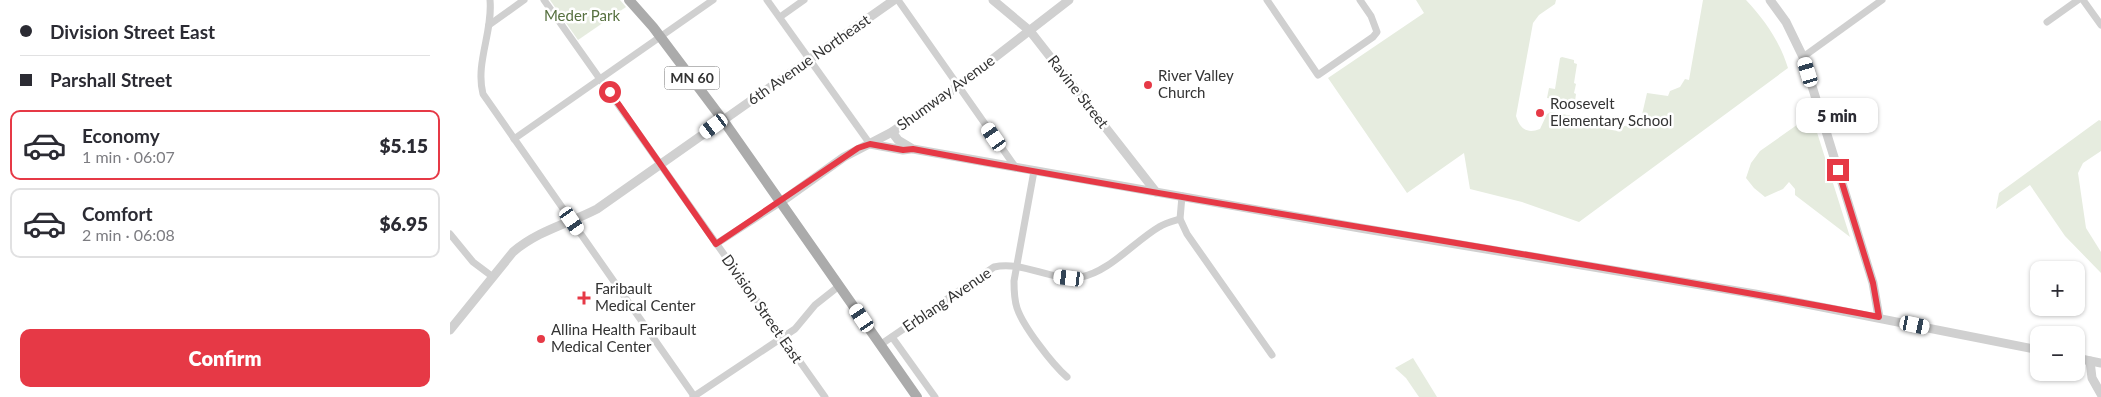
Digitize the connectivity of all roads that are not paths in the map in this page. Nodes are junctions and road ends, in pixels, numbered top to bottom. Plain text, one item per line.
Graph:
1 (490, 0) edge
2 (524, 0) edge
3 (544, 0) edge
4 (629, 0) edge
5 (713, 0) edge
6 (767, 0) edge
7 (804, 0) edge
8 (896, 0) edge
9 (993, 0) edge
10 (1069, 0) edge
11 (1267, 0) edge
12 (1360, 0) edge
13 (1770, 0) edge
14 (1882, 0) edge
15 (2078, 0) edge
16 (2084, 0) edge
17 (780, 17) junction
18 (2047, 22) dead end
19 (489, 25) junction
20 (2101, 25) edge
21 (1030, 31) junction
22 (660, 37) junction
23 (1803, 57) junction
24 (808, 60) junction
25 (600, 78) junction
26 (958, 86) junction
27 (723, 120) junction
28 (892, 132) junction
29 (514, 139) junction
30 (870, 144) junction
31 (913, 149) junction
32 (661, 164) junction
33 (1016, 168) junction
34 (1034, 171) junction
35 (1156, 192) junction
36 (1182, 196) junction
37 (781, 202) junction
38 (1180, 219) junction
39 (572, 221) junction
40 (450, 234) edge
41 (716, 244) junction
42 (1016, 268) junction
43 (493, 277) junction
44 (839, 286) junction
45 (1879, 317) junction
46 (450, 330) edge
47 (892, 337) junction
48 (783, 338) junction
49 (880, 345) junction
50 (2030, 348) edge
51 (1272, 356) dead end
52 (2085, 360) edge
53 (2090, 361) junction
54 (2101, 363) edge
55 (1067, 377) dead end
56 (2101, 394) edge
57 (693, 397) edge
58 (825, 397) edge
59 (917, 397) edge
60 (935, 397) edge

1 - 19 street
2 - 19 street
3 - 25 street, Division Street East
4 - 22 main road, MN 60
5 - 22 street
6 - 17 street
7 - 17 street
8 - 24 street, 6th Avenue Northeast
8 - 26 street
9 - 21 street, Ravine Street
10 - 21 street, Shumway Avenue
11 - 12 street
13 - 23 street
14 - 23 street
15 - 18 street
16 - 20 street
17 - 24 street
19 - 29 street
21 - 26 street, Shumway Avenue
21 - 35 street, Ravine Street
22 - 25 street
22 - 27 main road, MN 60
23 - 45 street
24 - 27 street, 6th Avenue Northeast
24 - 30 street
25 - 29 street
25 - 32 street, Division Street East
26 - 28 street, Shumway Avenue
26 - 33 street
27 - 32 street, 6th Avenue Northeast
27 - 37 main road, MN 60
28 - 30 street, Shumway Avenue
28 - 31 street
29 - 39 street
30 - 31 street
30 - 37 street, Shumway Avenue
31 - 33 street
32 - 39 street, 6th Avenue Northeast
32 - 41 street, Division Street East
33 - 34 street
34 - 35 street
34 - 42 street
35 - 36 street
36 - 38 street
36 - 45 street
37 - 41 street, Shumway Avenue
37 - 44 main road, MN 60
38 - 42 street, Erblang Avenue
38 - 51 street
39 - 43 street, 6th Avenue Northeast
39 - 57 street
40 - 43 street
41 - 48 street, Division Street East
42 - 47 street, Erblang Avenue
42 - 55 street
43 - 46 street, 6th Avenue Northeast
44 - 48 street
44 - 49 main road, MN 60
45 - 50 street
47 - 49 street, Erblang Avenue
47 - 60 street
48 - 57 street
48 - 58 street, Division Street East
49 - 59 main road, MN 60
52 - 53 street
53 - 54 street
53 - 56 street

